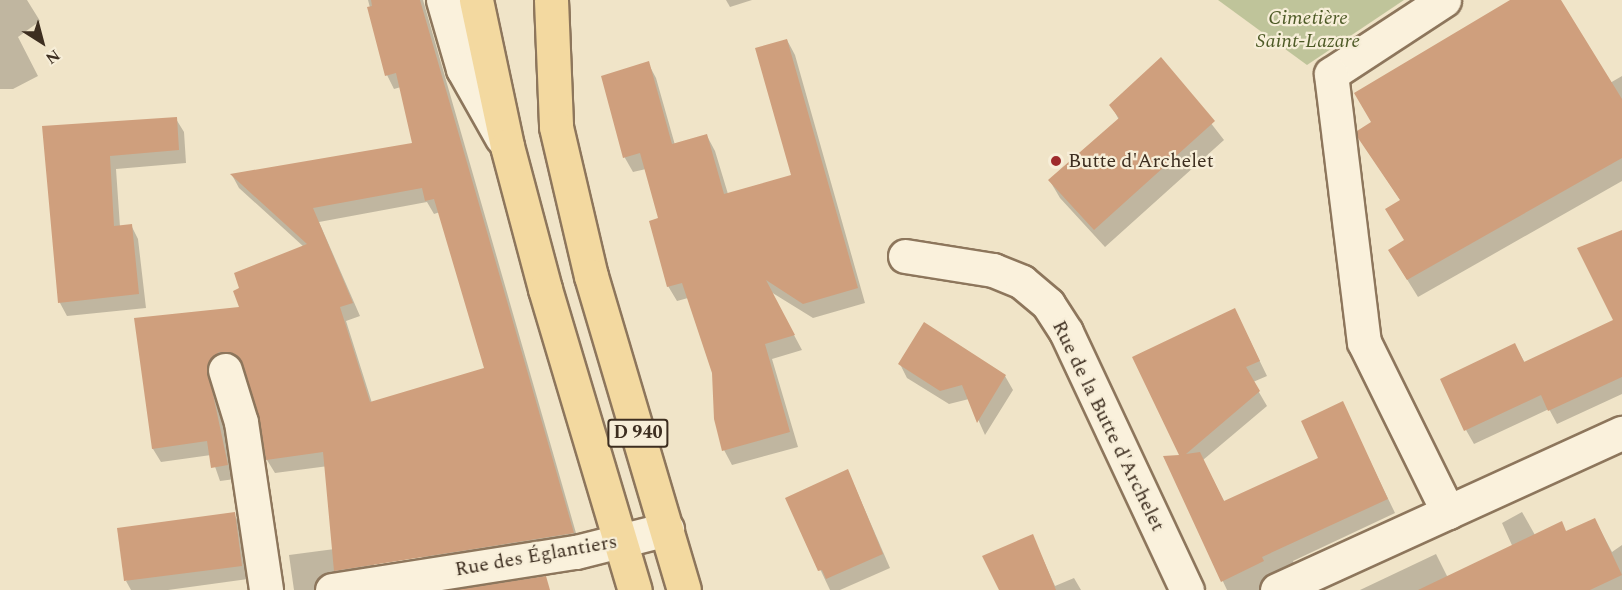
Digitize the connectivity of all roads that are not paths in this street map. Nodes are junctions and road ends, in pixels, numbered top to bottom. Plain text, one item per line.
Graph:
1 (443, 0) edge
2 (476, 0) edge
3 (551, 0) edge
4 (1444, 0) edge
5 (507, 146) junction
6 (905, 256) dead end
7 (225, 370) dead end
8 (1622, 434) edge
9 (1448, 512) junction
10 (667, 529) junction
11 (621, 541) junction
12 (266, 590) edge
13 (332, 590) edge
14 (635, 590) edge
15 (684, 590) edge
16 (1186, 590) edge
17 (1277, 590) edge

1 - 5 street
2 - 5 main road, D 940
3 - 10 main road, D 940
4 - 9 street
5 - 11 main road, D 940
6 - 16 street, Rue de la Butte d'Archelet
7 - 12 street
8 - 9 street
9 - 17 street
10 - 11 street, Rue des Églantiers
10 - 15 main road, D 940
11 - 13 street, Rue des Églantiers
11 - 14 main road, D 940

